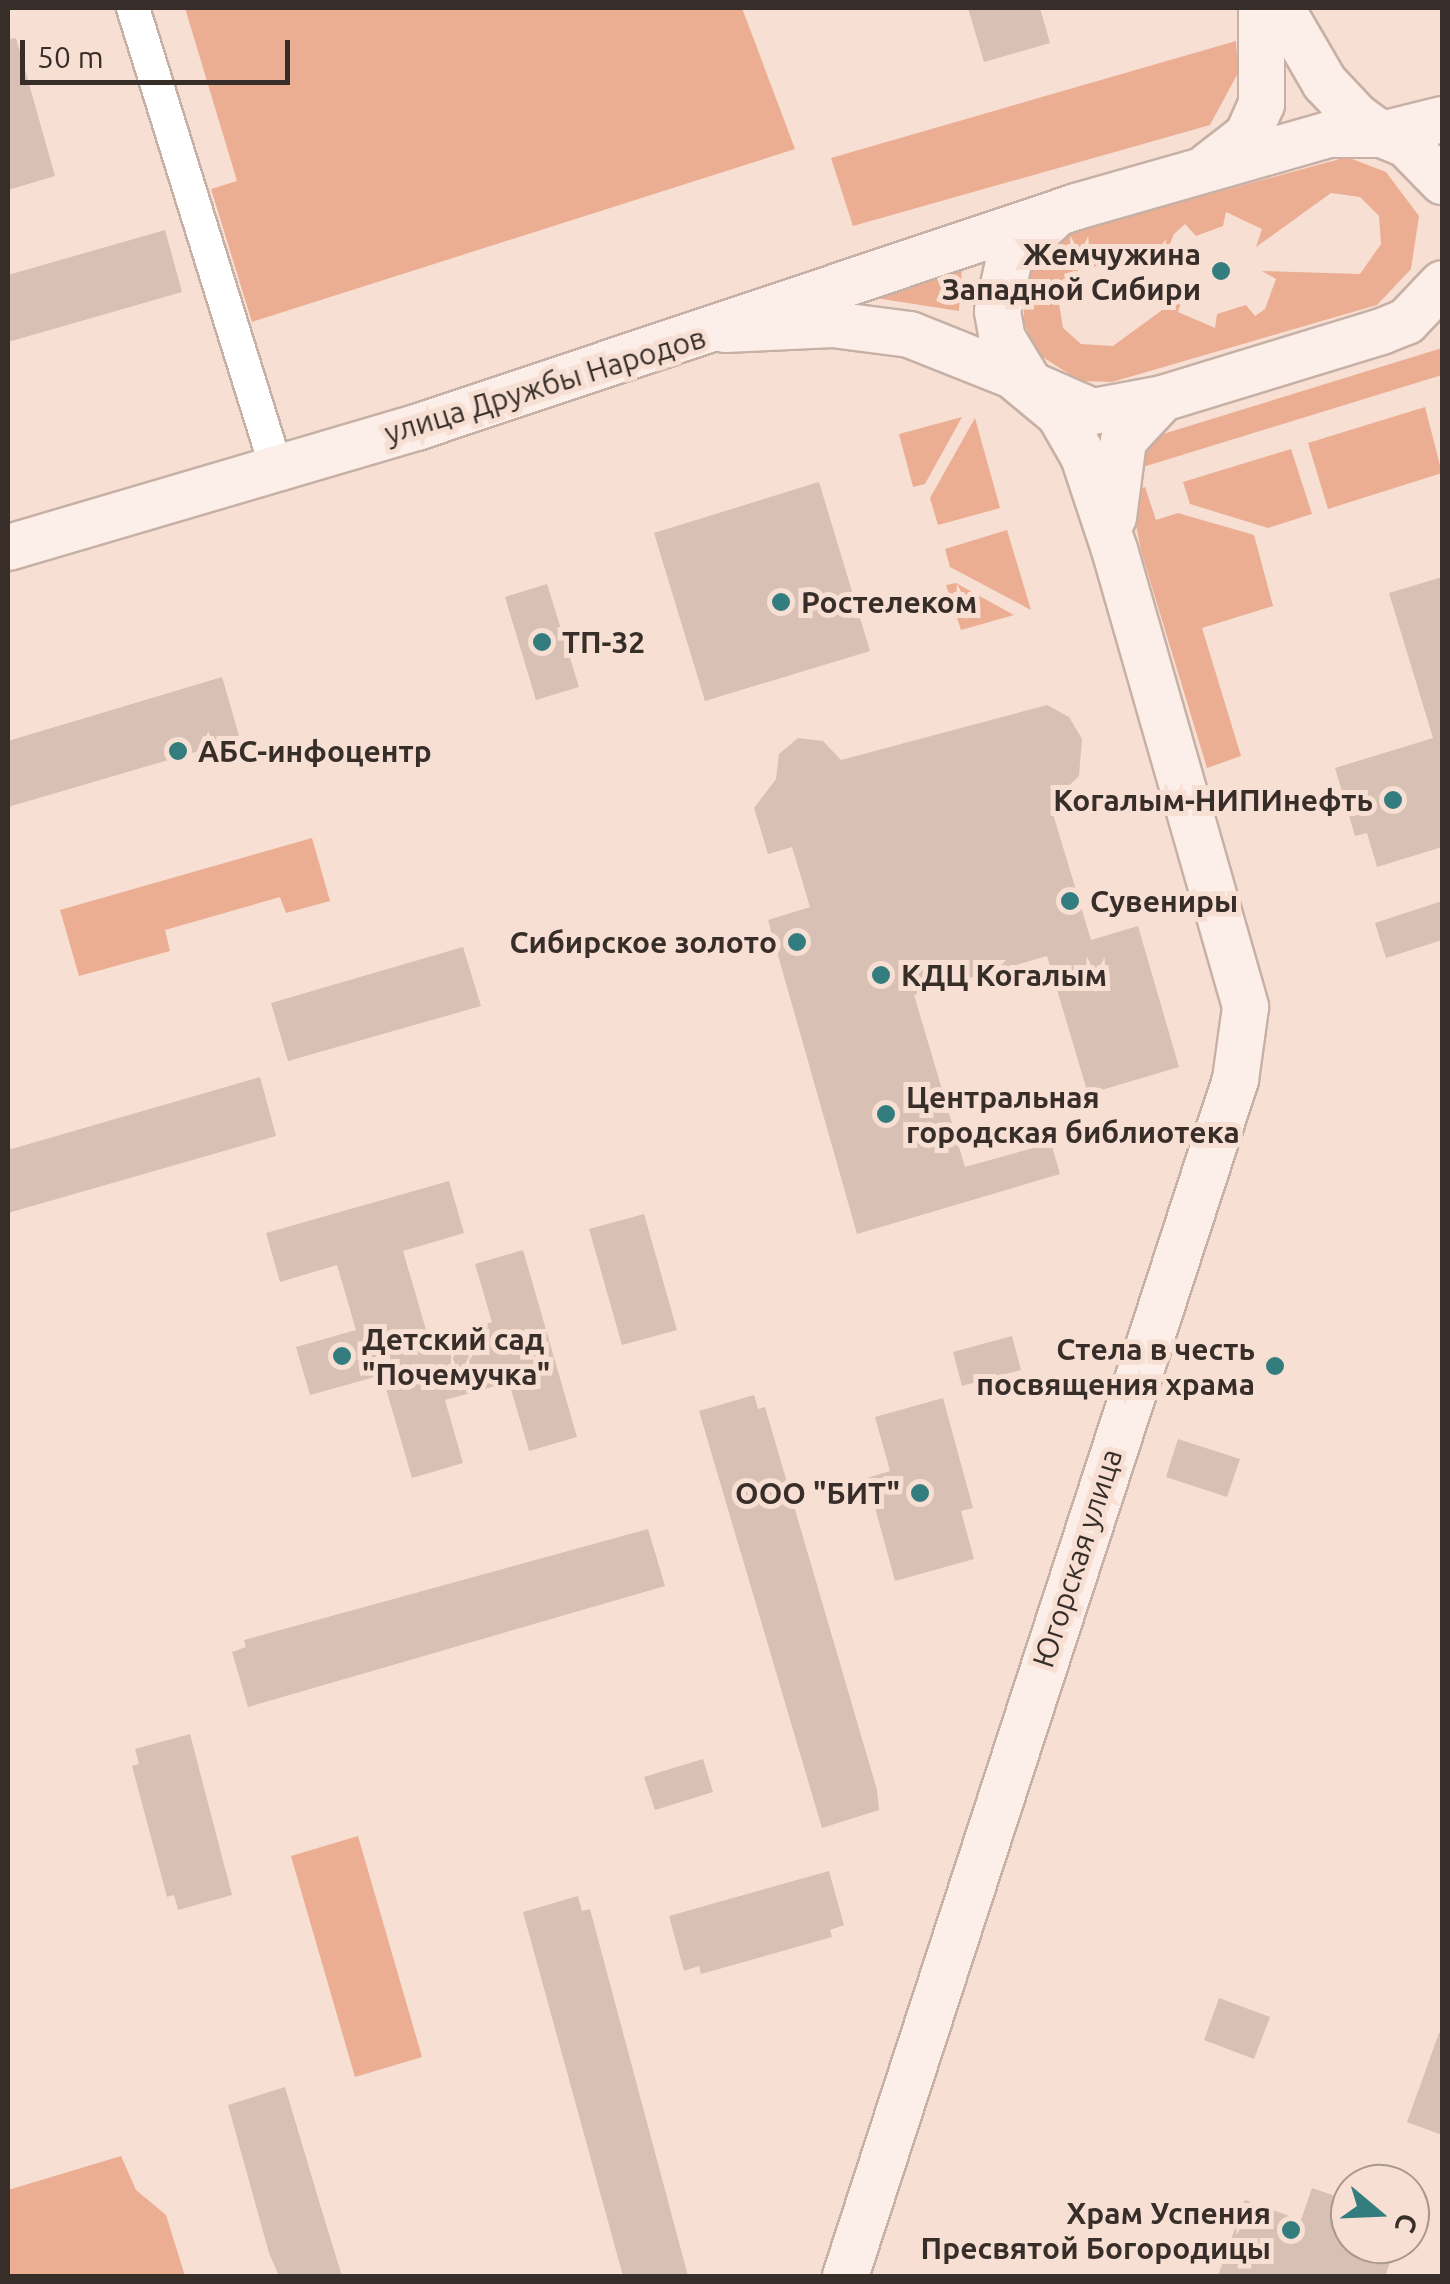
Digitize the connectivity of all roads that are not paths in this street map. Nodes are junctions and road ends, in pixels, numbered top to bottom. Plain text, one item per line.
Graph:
1 (133, 8) edge
2 (1261, 8) edge
3 (1281, 8) edge
4 (1442, 120) edge
5 (1381, 134) junction
6 (1193, 173) junction
7 (1442, 180) edge
8 (1076, 206) junction
9 (1437, 292) edge
10 (725, 329) junction
11 (1040, 392) junction
12 (1162, 398) junction
13 (276, 468) junction
14 (8, 547) edge
15 (1114, 549) junction
16 (844, 2276) edge

1 - 13 street
2 - 6 main road
3 - 5 main road
4 - 5 main road, улица Дружбы Народов
5 - 6 main road, улица Дружбы Народов
5 - 7 main road
6 - 8 main road, улица Дружбы Народов
8 - 10 main road, улица Дружбы Народов
8 - 11 main road, улица Дружбы Народов
9 - 12 main road
10 - 11 main road
10 - 13 main road, улица Дружбы Народов
11 - 12 main road
11 - 15 main road, Югорская улица
12 - 15 main road
13 - 14 main road, улица Дружбы Народов
15 - 16 main road, Югорская улица

